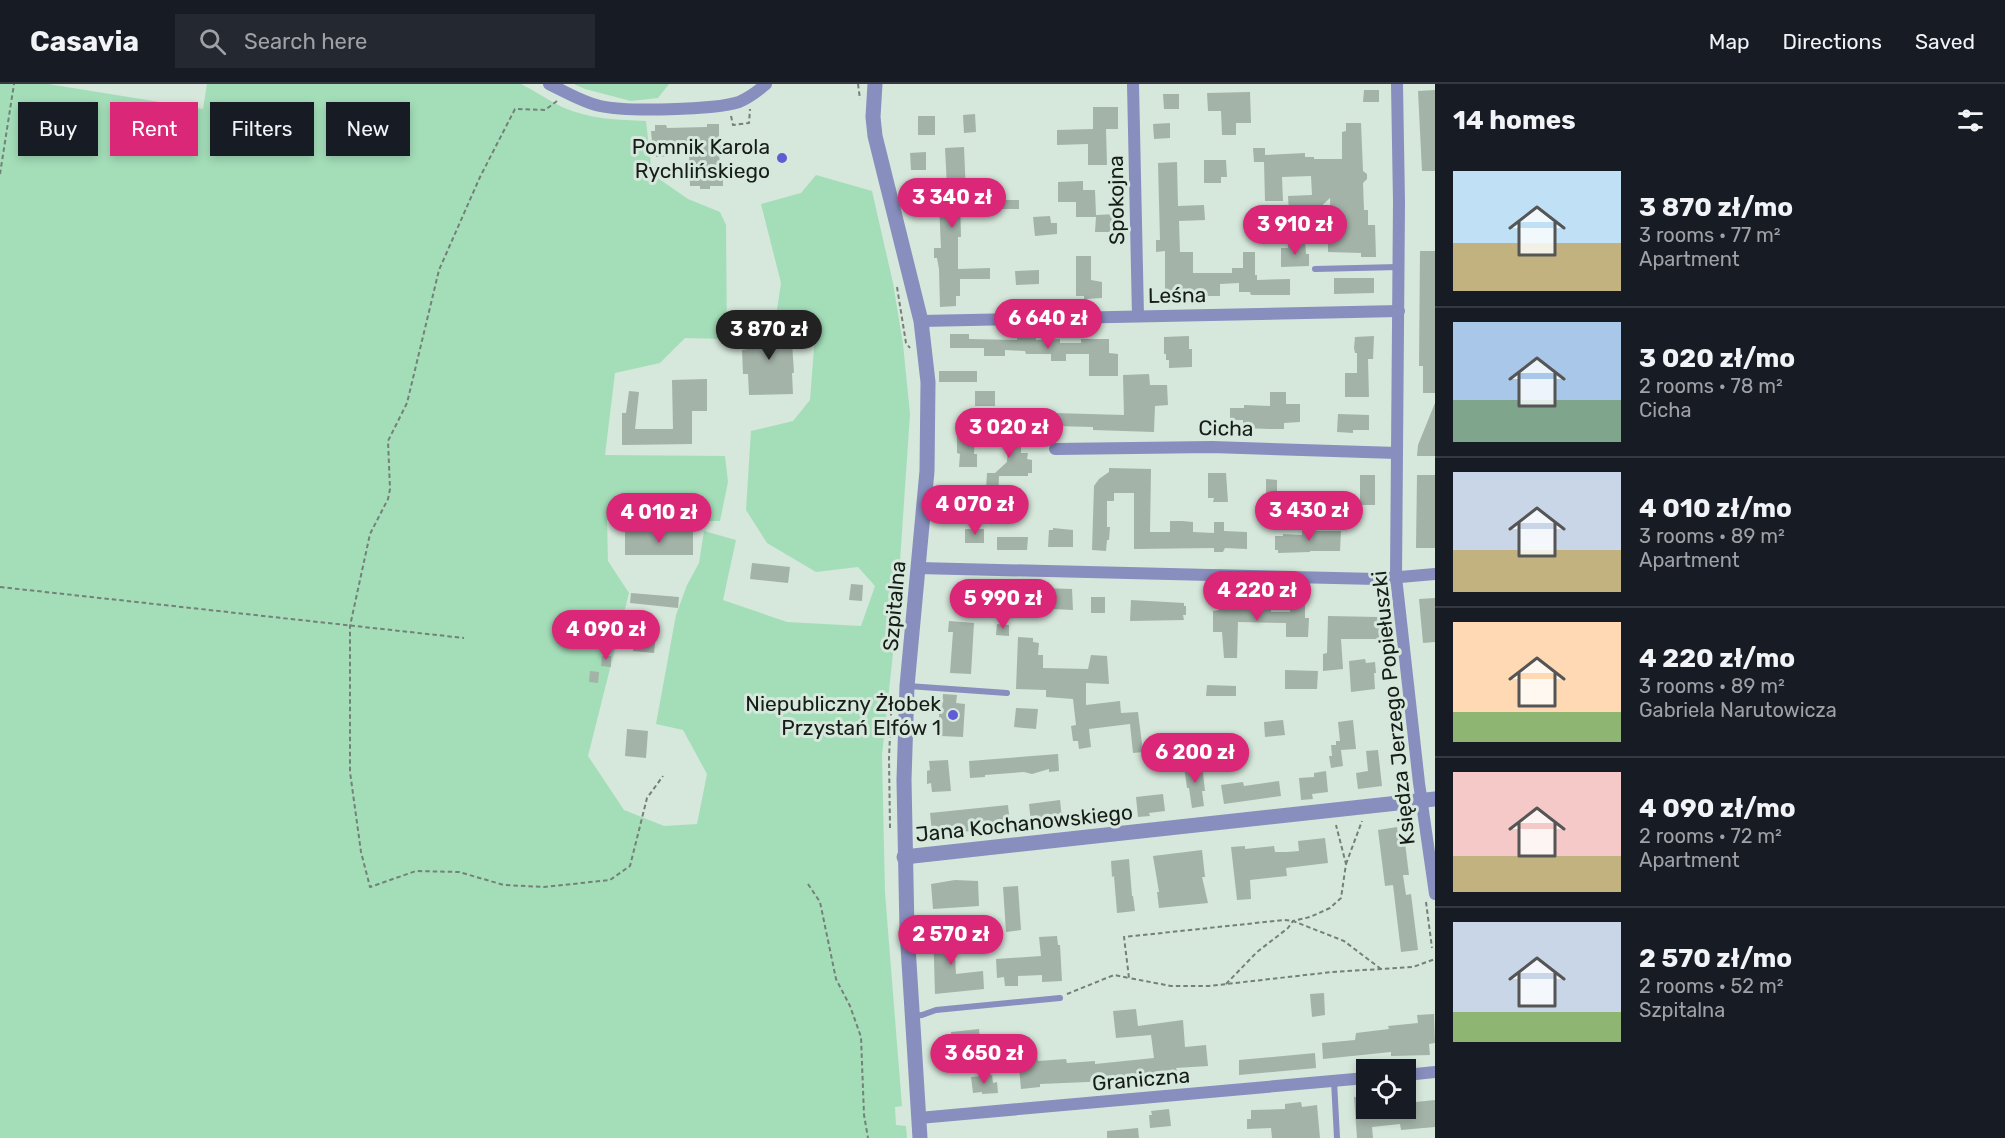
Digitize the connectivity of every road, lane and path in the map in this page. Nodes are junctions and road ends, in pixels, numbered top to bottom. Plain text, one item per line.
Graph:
1 (14, 84) edge
2 (549, 84) edge
3 (766, 84) edge
4 (858, 84) edge
5 (875, 84) edge
6 (1133, 84) edge
7 (1397, 84) edge
8 (560, 98) dead end
9 (860, 100) dead end
10 (751, 105) dead end
11 (728, 113) dead end
12 (0, 174) edge
13 (1399, 267) junction
14 (1315, 269) dead end
15 (897, 285) dead end
16 (1398, 311) junction
17 (1138, 316) junction
18 (921, 321) junction
19 (913, 353) dead end
20 (1055, 449) dead end
21 (1397, 453) junction
22 (918, 568) junction
23 (1435, 574) edge
24 (1396, 577) junction
25 (0, 587) edge
26 (350, 626) junction
27 (465, 638) dead end
28 (908, 686) junction
29 (1007, 693) dead end
30 (663, 776) dead end
31 (1428, 800) edge
32 (1363, 817) dead end
33 (1335, 819) dead end
34 (904, 857) junction
35 (1346, 864) junction
36 (808, 884) dead end
37 (1435, 894) edge
38 (1293, 921) junction
39 (1435, 960) edge
40 (1381, 969) junction
41 (1129, 978) junction
42 (1226, 984) junction
43 (1060, 998) joint
44 (913, 1016) junction
45 (1435, 1072) edge
46 (1416, 1074) edge
47 (1356, 1079) edge
48 (1334, 1081) junction
49 (919, 1118) junction
50 (868, 1138) edge
51 (920, 1138) edge
52 (1337, 1138) edge

1 - 12 path
2 - 3 street
4 - 9 path
5 - 18 street, Szpitalna
6 - 17 street, Spokojna
7 - 13 street, Księdza Jerzego Popiełuszki
8 - 26 path
10 - 11 path
13 - 14 lane
13 - 16 street, Księdza Jerzego Popiełuszki
15 - 19 path
16 - 17 street, Leśna
16 - 21 street, Księdza Jerzego Popiełuszki
17 - 18 street, Leśna
18 - 22 street, Szpitalna
20 - 21 street, Cicha
21 - 24 street, Księdza Jerzego Popiełuszki
22 - 24 street
22 - 28 street, Szpitalna
23 - 24 street
24 - 31 street, Księdza Jerzego Popiełuszki
25 - 26 path
26 - 27 path
26 - 30 path
28 - 29 lane
28 - 34 street, Szpitalna
31 - 34 street, Jana Kochanowskiego
31 - 37 street, Księdza Jerzego Popiełuszki
32 - 35 path
33 - 35 path
34 - 44 street, Szpitalna
35 - 38 path
36 - 50 path
38 - 40 path
38 - 41 path
38 - 42 path
39 - 40 path
40 - 42 path
41 - 42 path
41 - 43 path
43 - 44 lane
44 - 49 street, Szpitalna
45 - 46 street
47 - 48 street, Graniczna
48 - 49 street, Graniczna
48 - 52 lane
49 - 51 street, Szpitalna

